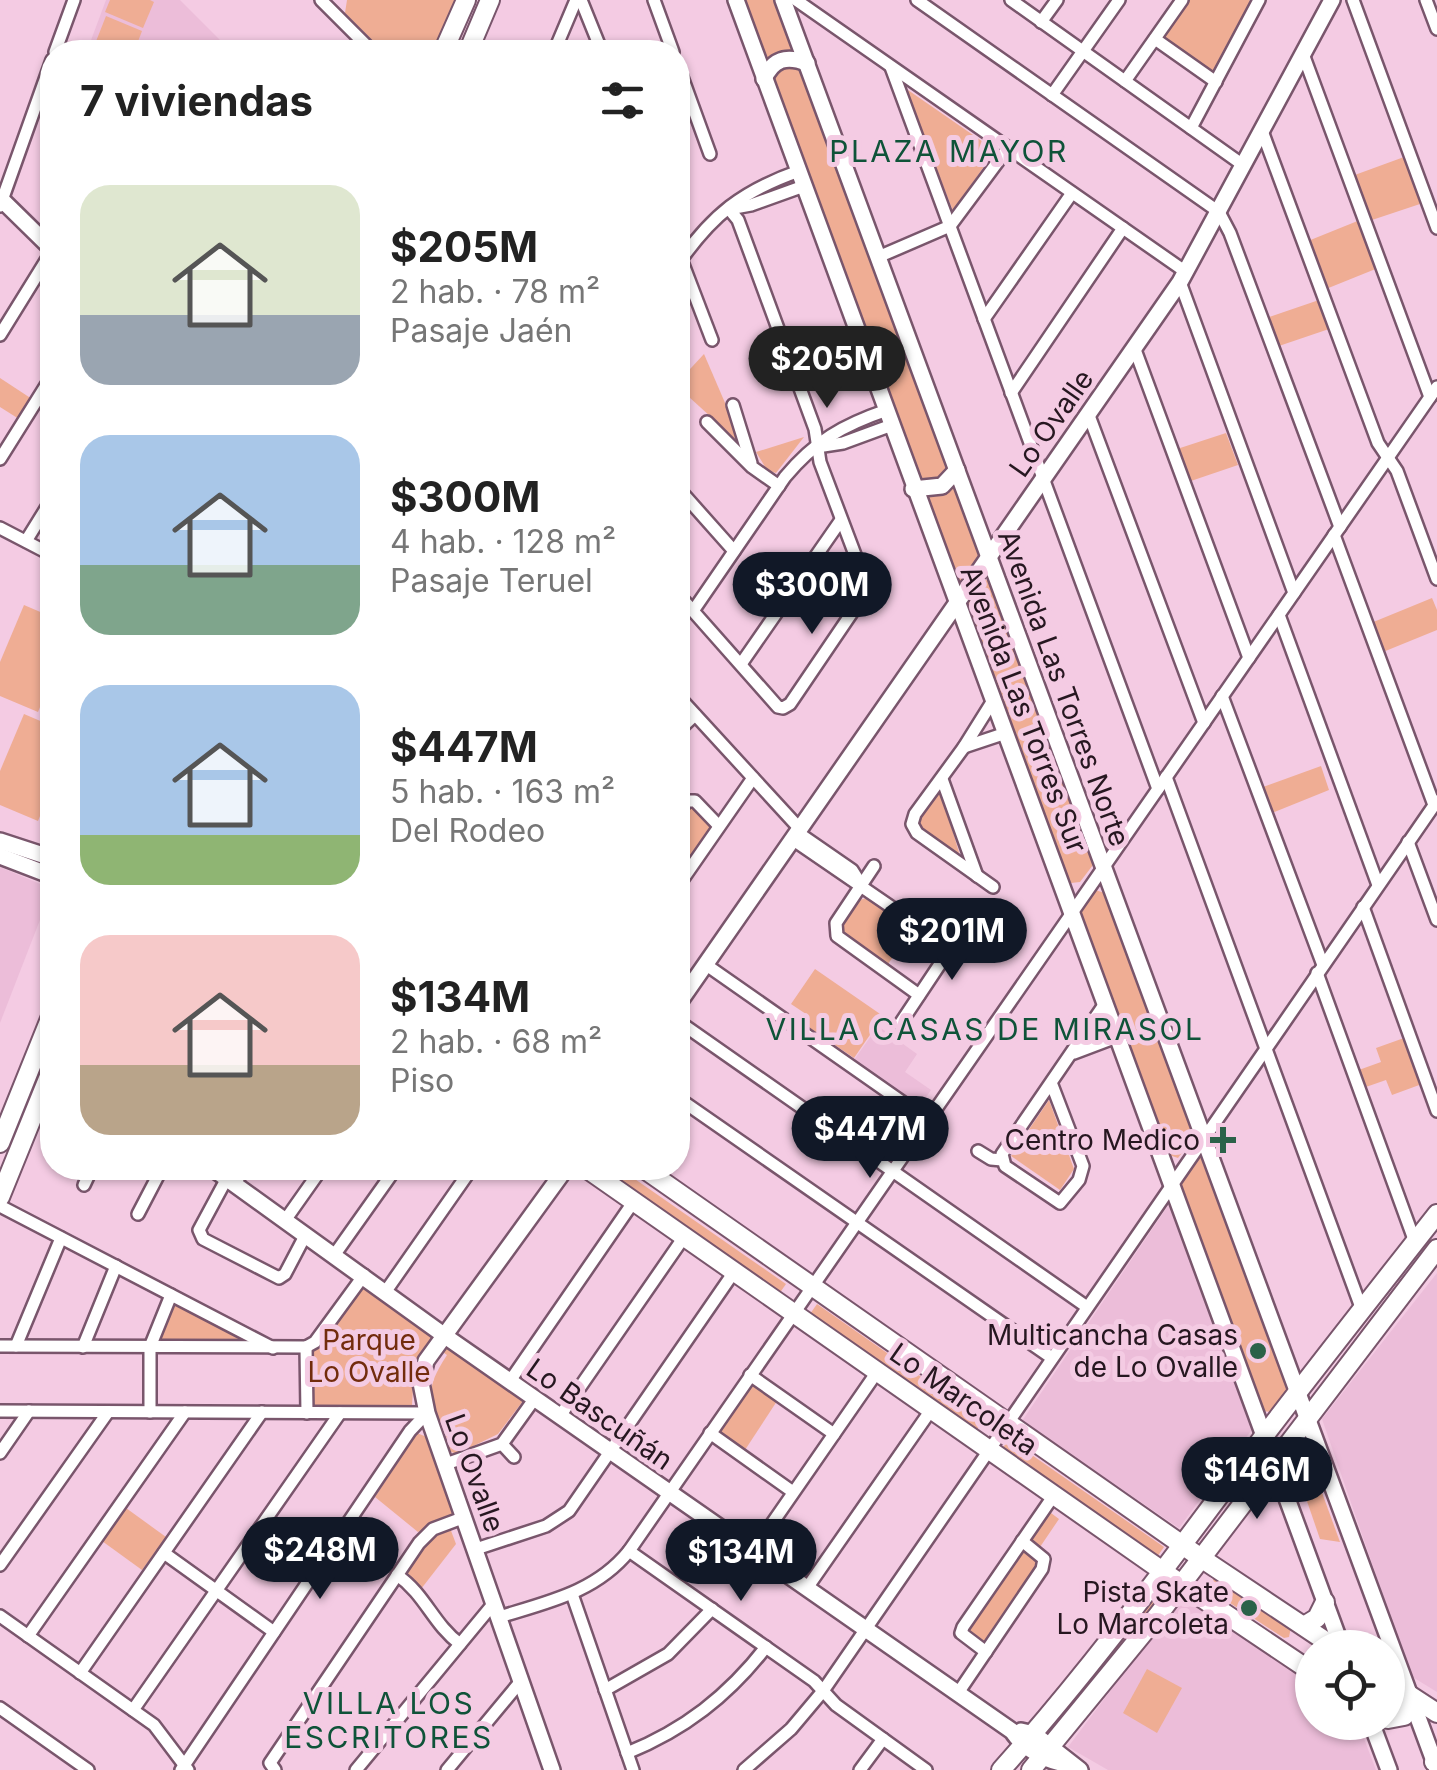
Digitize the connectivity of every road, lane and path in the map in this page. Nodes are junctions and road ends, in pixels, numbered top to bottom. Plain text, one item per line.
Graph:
1 (74, 0) edge
2 (466, 0) edge
3 (490, 0) edge
4 (578, 0) edge
5 (654, 0) edge
6 (736, 0) edge
7 (783, 0) edge
8 (796, 0) edge
9 (1010, 0) edge
10 (1057, 0) edge
11 (1119, 0) edge
12 (1182, 0) edge
13 (1260, 0) edge
14 (1332, 0) edge
15 (1352, 0) edge
16 (1426, 0) edge
17 (327, 2) edge
18 (923, 2) edge
19 (1042, 22) junction
20 (1437, 29) edge
21 (1155, 39) junction
22 (59, 40) edge
23 (362, 40) edge
24 (449, 40) edge
25 (473, 40) edge
26 (560, 40) edge
27 (596, 40) edge
28 (669, 40) edge
29 (1083, 51) junction
30 (1304, 54) junction
31 (807, 63) junction
32 (892, 67) junction
33 (764, 79) junction
34 (1125, 81) junction
35 (1216, 82) junction
36 (40, 93) edge
37 (1052, 95) junction
38 (690, 99) edge
39 (1192, 128) junction
40 (1262, 131) junction
41 (1008, 148) junction
42 (710, 154) dead end
43 (1244, 165) junction
44 (802, 179) junction
45 (754, 188) junction
46 (1072, 192) junction
47 (1, 202) edge
48 (758, 202) junction
49 (730, 209) junction
50 (1219, 212) junction
51 (950, 226) junction
52 (1124, 228) junction
53 (1437, 228) edge
54 (40, 239) edge
55 (690, 248) edge
56 (878, 256) junction
57 (40, 269) edge
58 (1183, 277) junction
59 (690, 288) edge
60 (984, 320) junction
61 (0, 334) edge
62 (712, 340) dead end
63 (1134, 348) junction
64 (1434, 392) edge
65 (1011, 393) junction
66 (40, 395) edge
67 (733, 405) dead end
68 (1088, 413) junction
69 (890, 417) junction
70 (707, 422) dead end
71 (817, 447) junction
72 (1388, 458) junction
73 (0, 459) edge
74 (752, 467) junction
75 (957, 470) junction
76 (1042, 478) junction
77 (779, 486) junction
78 (913, 488) junction
79 (690, 502) edge
80 (40, 519) edge
81 (841, 520) junction
82 (0, 528) edge
83 (1337, 531) junction
84 (26, 541) junction
85 (40, 548) edge
86 (734, 551) junction
87 (988, 556) junction
88 (1437, 579) edge
89 (1294, 593) junction
90 (957, 602) junction
91 (690, 608) edge
92 (693, 612) junction
93 (1279, 615) junction
94 (1249, 658) junction
95 (740, 664) junction
96 (1222, 696) junction
97 (994, 699) junction
98 (690, 709) edge
99 (695, 715) junction
100 (690, 720) edge
101 (1204, 723) junction
102 (1006, 733) junction
103 (964, 747) junction
104 (1166, 777) junction
105 (753, 778) junction
106 (942, 779) junction
107 (1158, 788) junction
108 (690, 801) edge
109 (1436, 803) edge
110 (719, 826) junction
111 (796, 833) junction
112 (0, 841) edge
113 (1408, 842) junction
114 (40, 854) edge
115 (0, 856) edge
116 (874, 866) dead end
117 (1104, 866) junction
118 (690, 868) edge
119 (40, 871) edge
120 (977, 876) junction
121 (1378, 885) junction
122 (862, 886) junction
123 (993, 887) dead end
124 (1363, 907) junction
125 (1073, 911) junction
126 (1437, 920) edge
127 (705, 964) junction
128 (1320, 969) junction
129 (690, 983) edge
130 (919, 996) junction
131 (1106, 1002) junction
132 (900, 1024) dead end
133 (690, 1028) edge
134 (1119, 1036) junction
135 (40, 1041) edge
136 (1265, 1047) junction
137 (1074, 1053) junction
138 (1052, 1085) junction
139 (690, 1106) edge
140 (40, 1109) edge
141 (1437, 1111) edge
142 (5, 1119) edge
143 (928, 1120) junction
144 (28, 1130) junction
145 (1203, 1136) junction
146 (0, 1143) edge
147 (978, 1151) dead end
148 (1002, 1160) junction
149 (892, 1171) junction
150 (86, 1180) edge
151 (156, 1180) edge
152 (231, 1180) joint
153 (314, 1180) edge
154 (387, 1180) edge
155 (464, 1180) edge
156 (557, 1180) edge
157 (603, 1180) edge
158 (659, 1180) edge
159 (1172, 1182) junction
160 (84, 1184) dead end
161 (0, 1197) edge
162 (634, 1202) junction
163 (0, 1206) edge
164 (138, 1214) dead end
165 (1437, 1214) edge
166 (286, 1219) junction
167 (857, 1222) junction
168 (306, 1234) junction
169 (684, 1236) junction
170 (61, 1238) junction
171 (1412, 1246) junction
172 (335, 1254) junction
173 (1432, 1256) edge
174 (116, 1266) junction
175 (734, 1272) junction
176 (364, 1275) junction
177 (812, 1286) junction
178 (386, 1291) junction
179 (171, 1294) junction
180 (1087, 1307) junction
181 (1362, 1310) junction
182 (794, 1313) junction
183 (446, 1336) junction
184 (0, 1346) edge
185 (16, 1346) junction
186 (83, 1347) junction
187 (150, 1347) junction
188 (306, 1347) junction
189 (274, 1348) junction
190 (1052, 1358) junction
191 (877, 1372) junction
192 (750, 1376) junction
193 (510, 1381) junction
194 (1297, 1393) junction
195 (535, 1398) junction
196 (931, 1410) junction
197 (0, 1411) edge
198 (30, 1411) junction
199 (108, 1412) junction
200 (150, 1412) junction
201 (184, 1412) junction
202 (262, 1412) junction
203 (307, 1412) junction
204 (340, 1413) junction
205 (427, 1413) junction
206 (560, 1416) junction
207 (1306, 1418) junction
208 (1008, 1423) junction
209 (710, 1433) junction
210 (834, 1434) junction
211 (1265, 1434) junction
212 (502, 1444) junction
213 (990, 1450) junction
214 (610, 1451) junction
215 (0, 1453) edge
216 (514, 1457) dead end
217 (1274, 1459) junction
218 (446, 1464) junction
219 (669, 1492) junction
220 (794, 1492) junction
221 (1054, 1495) junction
222 (466, 1516) junction
223 (1022, 1541) junction
224 (1184, 1545) junction
225 (476, 1548) junction
226 (628, 1550) junction
227 (753, 1550) junction
228 (164, 1553) junction
229 (1201, 1558) junction
230 (0, 1564) edge
231 (1164, 1572) junction
232 (397, 1575) junction
233 (1181, 1584) junction
234 (806, 1588) junction
235 (216, 1591) junction
236 (572, 1594) junction
237 (1325, 1602) junction
238 (497, 1610) junction
239 (712, 1610) junction
240 (0, 1616) edge
241 (1299, 1623) junction
242 (866, 1629) junction
243 (1310, 1630) edge
244 (1334, 1630) edge
245 (274, 1632) junction
246 (28, 1636) junction
247 (460, 1644) junction
248 (1274, 1646) junction
249 (766, 1647) junction
250 (986, 1652) junction
251 (1295, 1660) edge
252 (80, 1673) junction
253 (522, 1681) junction
254 (605, 1690) junction
255 (822, 1691) junction
256 (958, 1693) junction
257 (1405, 1693) edge
258 (1410, 1696) junction
259 (0, 1708) edge
260 (1405, 1709) edge
261 (133, 1710) junction
262 (1437, 1716) edge
263 (1405, 1717) edge
264 (1405, 1721) edge
265 (1024, 1736) junction
266 (883, 1739) junction
267 (1378, 1740) edge
268 (627, 1753) junction
269 (1042, 1758) edge
270 (1436, 1762) edge
271 (272, 1767) edge
272 (1075, 1767) edge
273 (185, 1768) edge
274 (88, 1770) edge
275 (356, 1770) edge
276 (448, 1770) edge
277 (552, 1770) edge
278 (632, 1770) edge
279 (744, 1770) edge
280 (860, 1770) edge
281 (926, 1770) edge
282 (1001, 1770) edge
283 (1389, 1770) edge

1 - 22 street
2 - 24 main road
3 - 25 main road
4 - 26 street
4 - 27 street
5 - 28 street
6 - 33 street, Avenida Las Torres Sur
7 - 31 street, Avenida Las Torres Norte
8 - 32 street
9 - 19 street
10 - 19 street
11 - 29 street
12 - 21 street
13 - 35 street
14 - 30 street, Lo Ovalle
15 - 53 street
16 - 20 street
17 - 23 street
18 - 37 street
19 - 29 street
21 - 34 street
21 - 35 street
29 - 34 street
29 - 37 street
30 - 40 street, Lo Ovalle
30 - 64 street
31 - 33 street
31 - 56 street, Avenida Las Torres Norte
32 - 41 street
32 - 51 street
33 - 44 street, Avenida Las Torres Sur
34 - 39 street
35 - 39 street
36 - 47 street
37 - 50 street
38 - 42 street
39 - 43 street
40 - 43 street, Lo Ovalle
40 - 72 street
41 - 46 street
41 - 51 street
43 - 50 street, Lo Ovalle
44 - 45 street
44 - 48 street
44 - 69 street, Avenida Las Torres Sur
45 - 48 street
45 - 49 street
46 - 52 street
46 - 60 street
47 - 54 street
48 - 49 street
49 - 55 street
49 - 71 street
50 - 58 street, Lo Ovalle
50 - 83 street
51 - 56 street
51 - 60 street
52 - 58 street
52 - 65 street
56 - 75 street, Avenida Las Torres Norte
57 - 61 street
58 - 63 street, Lo Ovalle
58 - 89 street
59 - 62 street
60 - 65 street
63 - 68 street, Lo Ovalle
63 - 94 street
64 - 72 street
65 - 76 street
66 - 73 street
67 - 74 street
68 - 76 street, Lo Ovalle
68 - 101 street
69 - 71 street
69 - 78 street, Avenida Las Torres Sur
70 - 74 street
71 - 77 street
71 - 81 street
72 - 83 street
72 - 88 street
74 - 77 street
75 - 78 street
75 - 87 street, Avenida Las Torres Norte
76 - 87 street, Lo Ovalle
76 - 107 street
77 - 86 street
78 - 90 street, Avenida Las Torres Sur
79 - 86 street
80 - 84 street
81 - 95 street
81 - 95 street
82 - 84 street
83 - 89 street
83 - 109 street
84 - 85 street
86 - 92 street
87 - 90 street, Lo Ovalle
87 - 117 street, Avenida Las Torres Norte
89 - 93 street
90 - 97 street, Avenida Las Torres Sur
90 - 111 street, Lo Ovalle
91 - 92 street
92 - 95 street
93 - 94 street
93 - 121 street
94 - 96 street
96 - 101 street
96 - 128 street
97 - 102 street, Avenida Las Torres Sur
97 - 103 street
98 - 99 street
99 - 100 street
99 - 105 street
101 - 104 street
102 - 103 street
102 - 125 street, Avenida Las Torres Sur
103 - 106 street
104 - 107 street
104 - 136 street
105 - 110 street
105 - 111 street
106 - 120 street
106 - 120 street
107 - 117 street
108 - 110 street
109 - 113 street
110 - 118 street
111 - 122 street
111 - 127 street, Lo Ovalle
112 - 114 street
113 - 121 street
113 - 126 street
115 - 119 street
116 - 122 street
117 - 125 street
117 - 145 street, Avenida Las Torres Norte
120 - 123 street
121 - 124 street
122 - 130 street
122 - 130 street
124 - 128 street
124 - 141 street
125 - 131 street, Avenida Las Torres Sur
125 - 143 street
127 - 129 street, Lo Ovalle
127 - 143 street
128 - 136 street
128 - 171 street
130 - 132 street
131 - 134 street, Avenida Las Torres Sur
131 - 137 street
133 - 149 street
134 - 137 street
134 - 159 street, Avenida Las Torres Sur
135 - 142 main road
136 - 145 street
136 - 181 street
137 - 138 street
138 - 148 street
138 - 148 street
139 - 167 street
140 - 144 main road
142 - 144 street
142 - 146 main road
143 - 149 street
144 - 161 main road
145 - 159 street
145 - 194 street, Avenida Las Torres Norte
147 - 148 street
149 - 167 street
149 - 180 street
150 - 160 street
151 - 164 street
152 - 166 street, Lo Bascuñán
152 - 168 street
153 - 166 street
154 - 172 street
155 - 178 street
156 - 183 street, Lo Ovalle
157 - 162 main road, Lo Marcoleta
158 - 177 main road, Lo Marcoleta
159 - 180 street
159 - 211 street, Avenida Las Torres Sur
162 - 169 main road, Lo Marcoleta
162 - 193 street
163 - 170 street
165 - 171 main road
166 - 168 street, Lo Bascuñán
167 - 177 street
167 - 190 street
168 - 172 street, Lo Bascuñán
169 - 175 main road, Lo Marcoleta
169 - 206 street
170 - 174 street
170 - 185 street
171 - 173 main road
171 - 181 main road
172 - 176 street, Lo Bascuñán
173 - 207 main road
174 - 179 street
174 - 186 street
175 - 182 main road, Lo Marcoleta
175 - 214 street
176 - 178 street, Lo Bascuñán
176 - 188 street
177 - 182 street
177 - 208 main road, Lo Marcoleta
178 - 183 street, Lo Bascuñán
179 - 187 street
179 - 189 street
180 - 190 street
181 - 194 main road
182 - 191 main road, Lo Marcoleta
182 - 192 street
183 - 193 street, Lo Bascuñán
183 - 205 street, Lo Ovalle
184 - 185 street
185 - 186 street
186 - 187 street
187 - 189 street
187 - 200 street
188 - 189 street
188 - 203 street
190 - 208 street
191 - 196 main road, Lo Marcoleta
191 - 210 street
192 - 209 street
192 - 210 street
193 - 195 street, Lo Bascuñán
194 - 207 street, Avenida Las Torres Norte
194 - 211 main road
195 - 206 street, Lo Bascuñán
195 - 212 street
196 - 213 main road, Lo Marcoleta
196 - 234 street
197 - 198 street
198 - 199 street
198 - 215 street
199 - 200 street
199 - 230 street
200 - 201 street
201 - 202 street
201 - 246 street
202 - 203 street
202 - 228 street
203 - 204 street
204 - 205 street
204 - 235 street
205 - 218 street, Lo Ovalle
205 - 245 street
206 - 214 street, Lo Bascuñán
207 - 217 main road
207 - 258 street, Avenida Las Torres Norte
208 - 213 street
208 - 224 main road, Lo Marcoleta
209 - 219 street
209 - 220 street
210 - 220 street
211 - 217 street, Avenida Las Torres Sur
211 - 224 main road
212 - 216 street
212 - 218 street
213 - 221 main road, Lo Marcoleta
213 - 242 street
214 - 219 street, Lo Bascuñán
214 - 225 street
217 - 229 main road
217 - 237 street, Avenida Las Torres Sur
218 - 222 street, Lo Ovalle
219 - 226 street
219 - 227 street, Lo Bascuñán
220 - 227 street
221 - 223 street
221 - 231 main road, Lo Marcoleta
222 - 225 street, Lo Ovalle
222 - 232 street
223 - 250 street
223 - 250 street
224 - 229 main road, Lo Marcoleta
224 - 231 main road
225 - 238 street, Lo Ovalle
226 - 236 street
226 - 239 street
227 - 234 street, Lo Bascuñán
228 - 235 street
228 - 252 street
229 - 233 main road
229 - 241 main road, Lo Marcoleta
231 - 233 main road, Lo Marcoleta
231 - 265 main road
232 - 247 street
232 - 271 street
233 - 248 main road, Lo Marcoleta
233 - 269 main road
234 - 242 street, Lo Bascuñán
235 - 245 street
235 - 261 street
236 - 238 street
236 - 254 street
237 - 241 main road
237 - 244 street, Avenida Las Torres Sur
238 - 247 street
238 - 253 street, Lo Ovalle
239 - 249 street
239 - 254 street
240 - 246 street
241 - 243 main road, Lo Marcoleta
241 - 248 main road
242 - 255 street
242 - 256 street, Lo Bascuñán
245 - 273 street
246 - 252 street
247 - 275 street
248 - 251 main road, Lo Marcoleta
249 - 255 street
249 - 268 street
250 - 256 street
252 - 261 street
253 - 276 street
253 - 277 street, Lo Ovalle
254 - 268 street
255 - 266 street
255 - 279 street
256 - 265 street, Lo Bascuñán
257 - 258 main road
258 - 260 main road
258 - 262 main road
259 - 274 street
261 - 273 street
262 - 263 main road
264 - 270 street
265 - 269 street, Lo Bascuñán
265 - 282 main road
266 - 280 street
266 - 281 street
267 - 283 street
268 - 278 street
269 - 272 street, Lo Bascuñán

